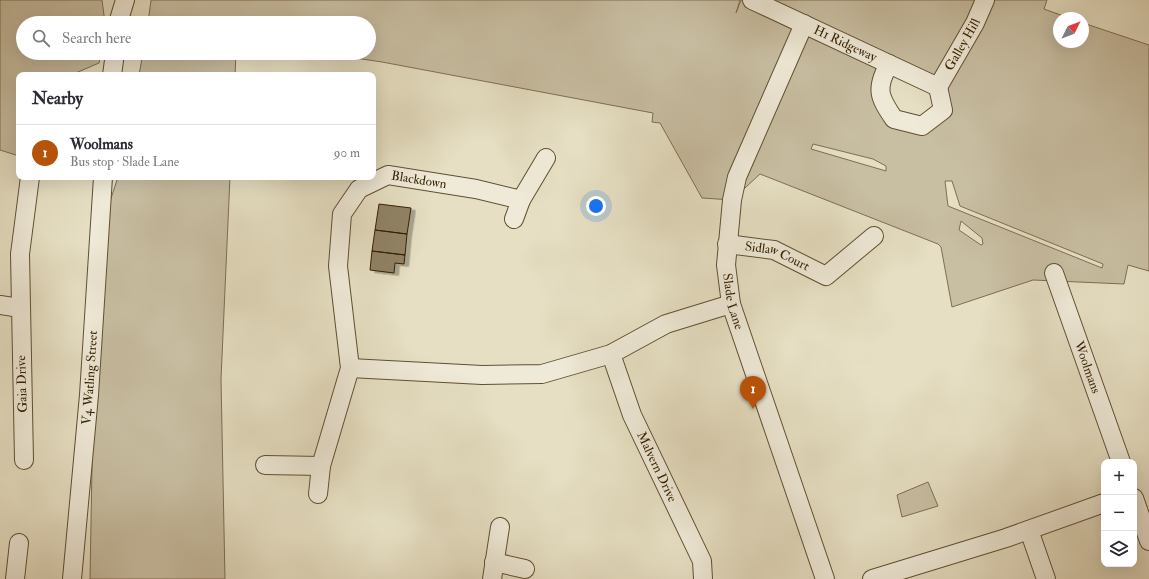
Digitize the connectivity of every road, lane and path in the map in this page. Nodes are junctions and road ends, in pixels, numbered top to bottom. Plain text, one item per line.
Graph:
1 (112, 0) edge
2 (125, 0) edge
3 (752, 0) edge
4 (986, 0) edge
5 (116, 16) edge
6 (120, 16) edge
7 (804, 24) junction
8 (114, 60) edge
9 (889, 64) junction
10 (112, 72) edge
11 (938, 87) junction
12 (546, 158) dead end
13 (376, 178) edge
14 (30, 180) edge
15 (103, 180) edge
16 (367, 180) edge
17 (354, 183) edge
18 (521, 200) junction
19 (514, 219) dead end
20 (874, 236) dead end
21 (727, 244) junction
22 (1054, 273) dead end
23 (731, 304) junction
24 (0, 305) edge
25 (20, 308) junction
26 (611, 354) junction
27 (350, 368) junction
28 (1120, 459) edge
29 (24, 460) dead end
30 (265, 465) dead end
31 (321, 466) junction
32 (318, 494) dead end
33 (1101, 504) edge
34 (1137, 506) edge
35 (500, 527) dead end
36 (1029, 530) junction
37 (1149, 540) edge
38 (19, 543) dead end
39 (525, 569) dead end
40 (493, 571) edge
41 (15, 579) edge
42 (72, 579) edge
43 (703, 579) edge
44 (825, 579) edge
45 (872, 579) edge
46 (1046, 579) edge

1 - 5 street
2 - 6 street
3 - 7 street, H1 Ridgeway
4 - 11 street, Galley Hill
7 - 9 street, H1 Ridgeway
7 - 21 street, Slade Lane
8 - 10 street
9 - 11 street, H1 Ridgeway
9 - 11 street
12 - 18 street
13 - 18 street, Blackdown
14 - 25 street, Gaia Drive
15 - 42 street, V4 Watling Street
16 - 17 street, Blackdown
17 - 27 street, Blackdown
18 - 19 street
20 - 21 street, Sidlaw Court
21 - 23 street, Slade Lane
22 - 28 street, Woolmans
23 - 26 street
23 - 44 street, Slade Lane
24 - 25 street
25 - 29 street, Gaia Drive
26 - 27 street
26 - 43 street, Malvern Drive
27 - 31 street, Blackdown
30 - 31 street
31 - 32 street, Blackdown
33 - 36 street
34 - 37 street
35 - 40 street
36 - 45 street
36 - 46 street
38 - 41 street
39 - 40 street

